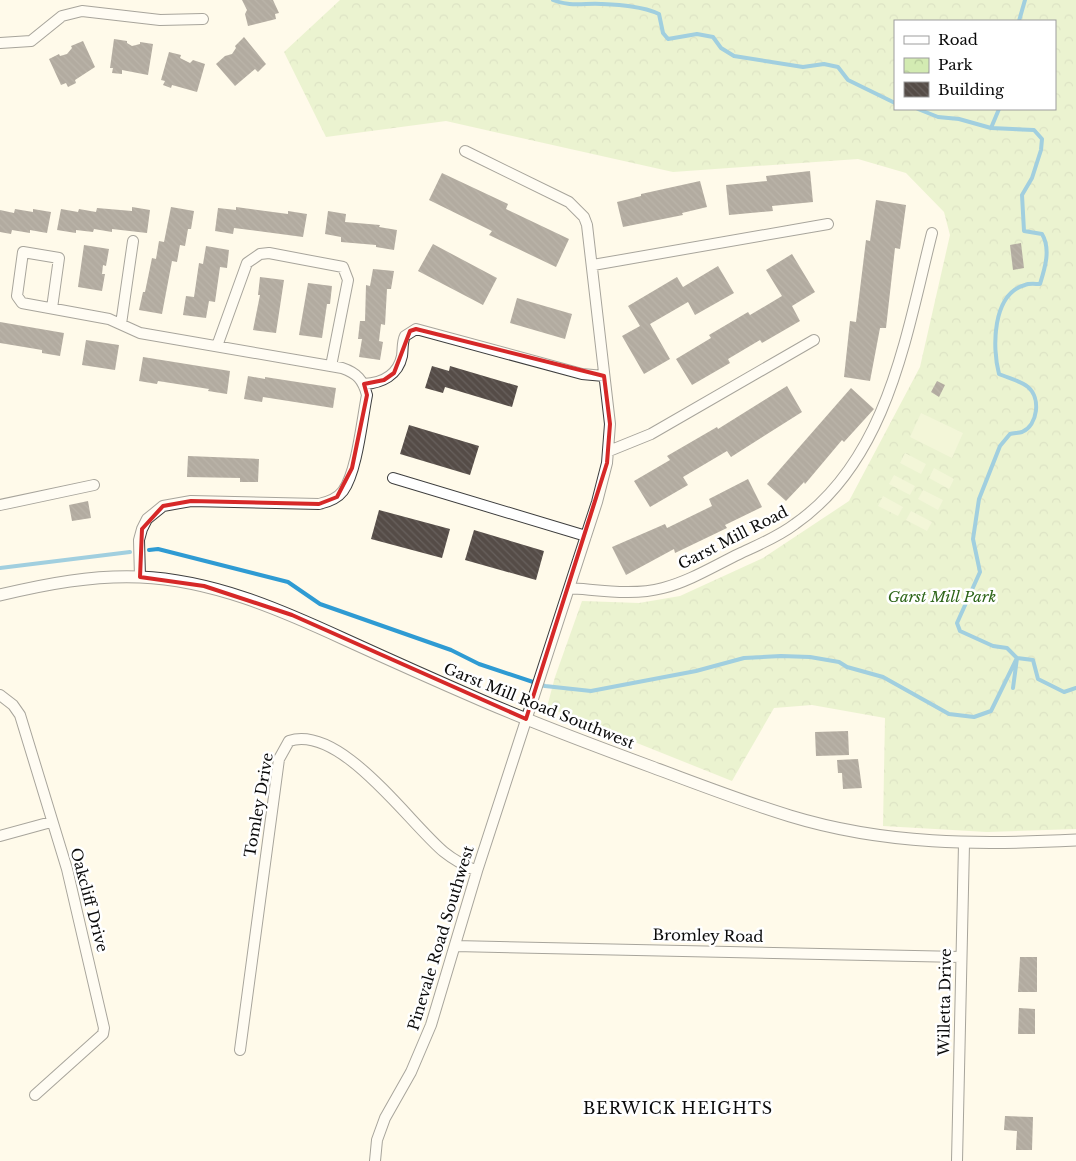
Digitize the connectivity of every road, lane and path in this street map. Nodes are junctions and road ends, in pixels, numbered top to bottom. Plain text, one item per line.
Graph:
1 (203, 19) dead end
2 (0, 43) edge
3 (465, 151) dead end
4 (828, 224) dead end
5 (932, 234) dead end
6 (133, 241) dead end
7 (593, 265) junction
8 (52, 308) junction
9 (121, 324) junction
10 (814, 340) dead end
11 (217, 346) junction
12 (331, 366) junction
13 (604, 376) junction
14 (364, 384) junction
15 (609, 451) junction
16 (393, 478) dead end
17 (94, 485) dead end
18 (0, 504) edge
19 (586, 536) junction
20 (140, 577) junction
21 (569, 588) junction
22 (0, 595) edge
23 (0, 695) edge
24 (526, 719) junction
25 (51, 822) junction
26 (0, 836) edge
27 (1076, 840) edge
28 (964, 844) junction
29 (477, 871) junction
30 (455, 946) junction
31 (961, 957) junction
32 (240, 1050) dead end
33 (34, 1095) dead end
34 (375, 1161) edge
35 (957, 1161) edge

1 - 2 street
3 - 7 street
4 - 7 street
5 - 21 street, Garst Mill Road
6 - 9 street
7 - 13 street
8 - 8 street
8 - 9 street
9 - 11 street
10 - 15 street
11 - 12 street
11 - 12 street
12 - 14 street
13 - 14 street
13 - 15 street
14 - 20 street
15 - 19 street
16 - 19 street
17 - 18 street
19 - 21 street
20 - 22 street, Garst Mill Road Southwest
20 - 24 street, Garst Mill Road Southwest
21 - 24 street
23 - 25 street, Oakcliff Drive
24 - 28 street, Garst Mill Road Southwest
24 - 29 street, Pinevale Road Southwest
25 - 26 street
25 - 33 street, Oakcliff Drive
27 - 28 street, Garst Mill Road Southwest
28 - 31 street, Willetta Drive
29 - 30 street, Pinevale Road Southwest
29 - 32 street, Tomley Drive
30 - 31 street, Bromley Road
30 - 34 street, Pinevale Road Southwest
31 - 35 street, Willetta Drive

